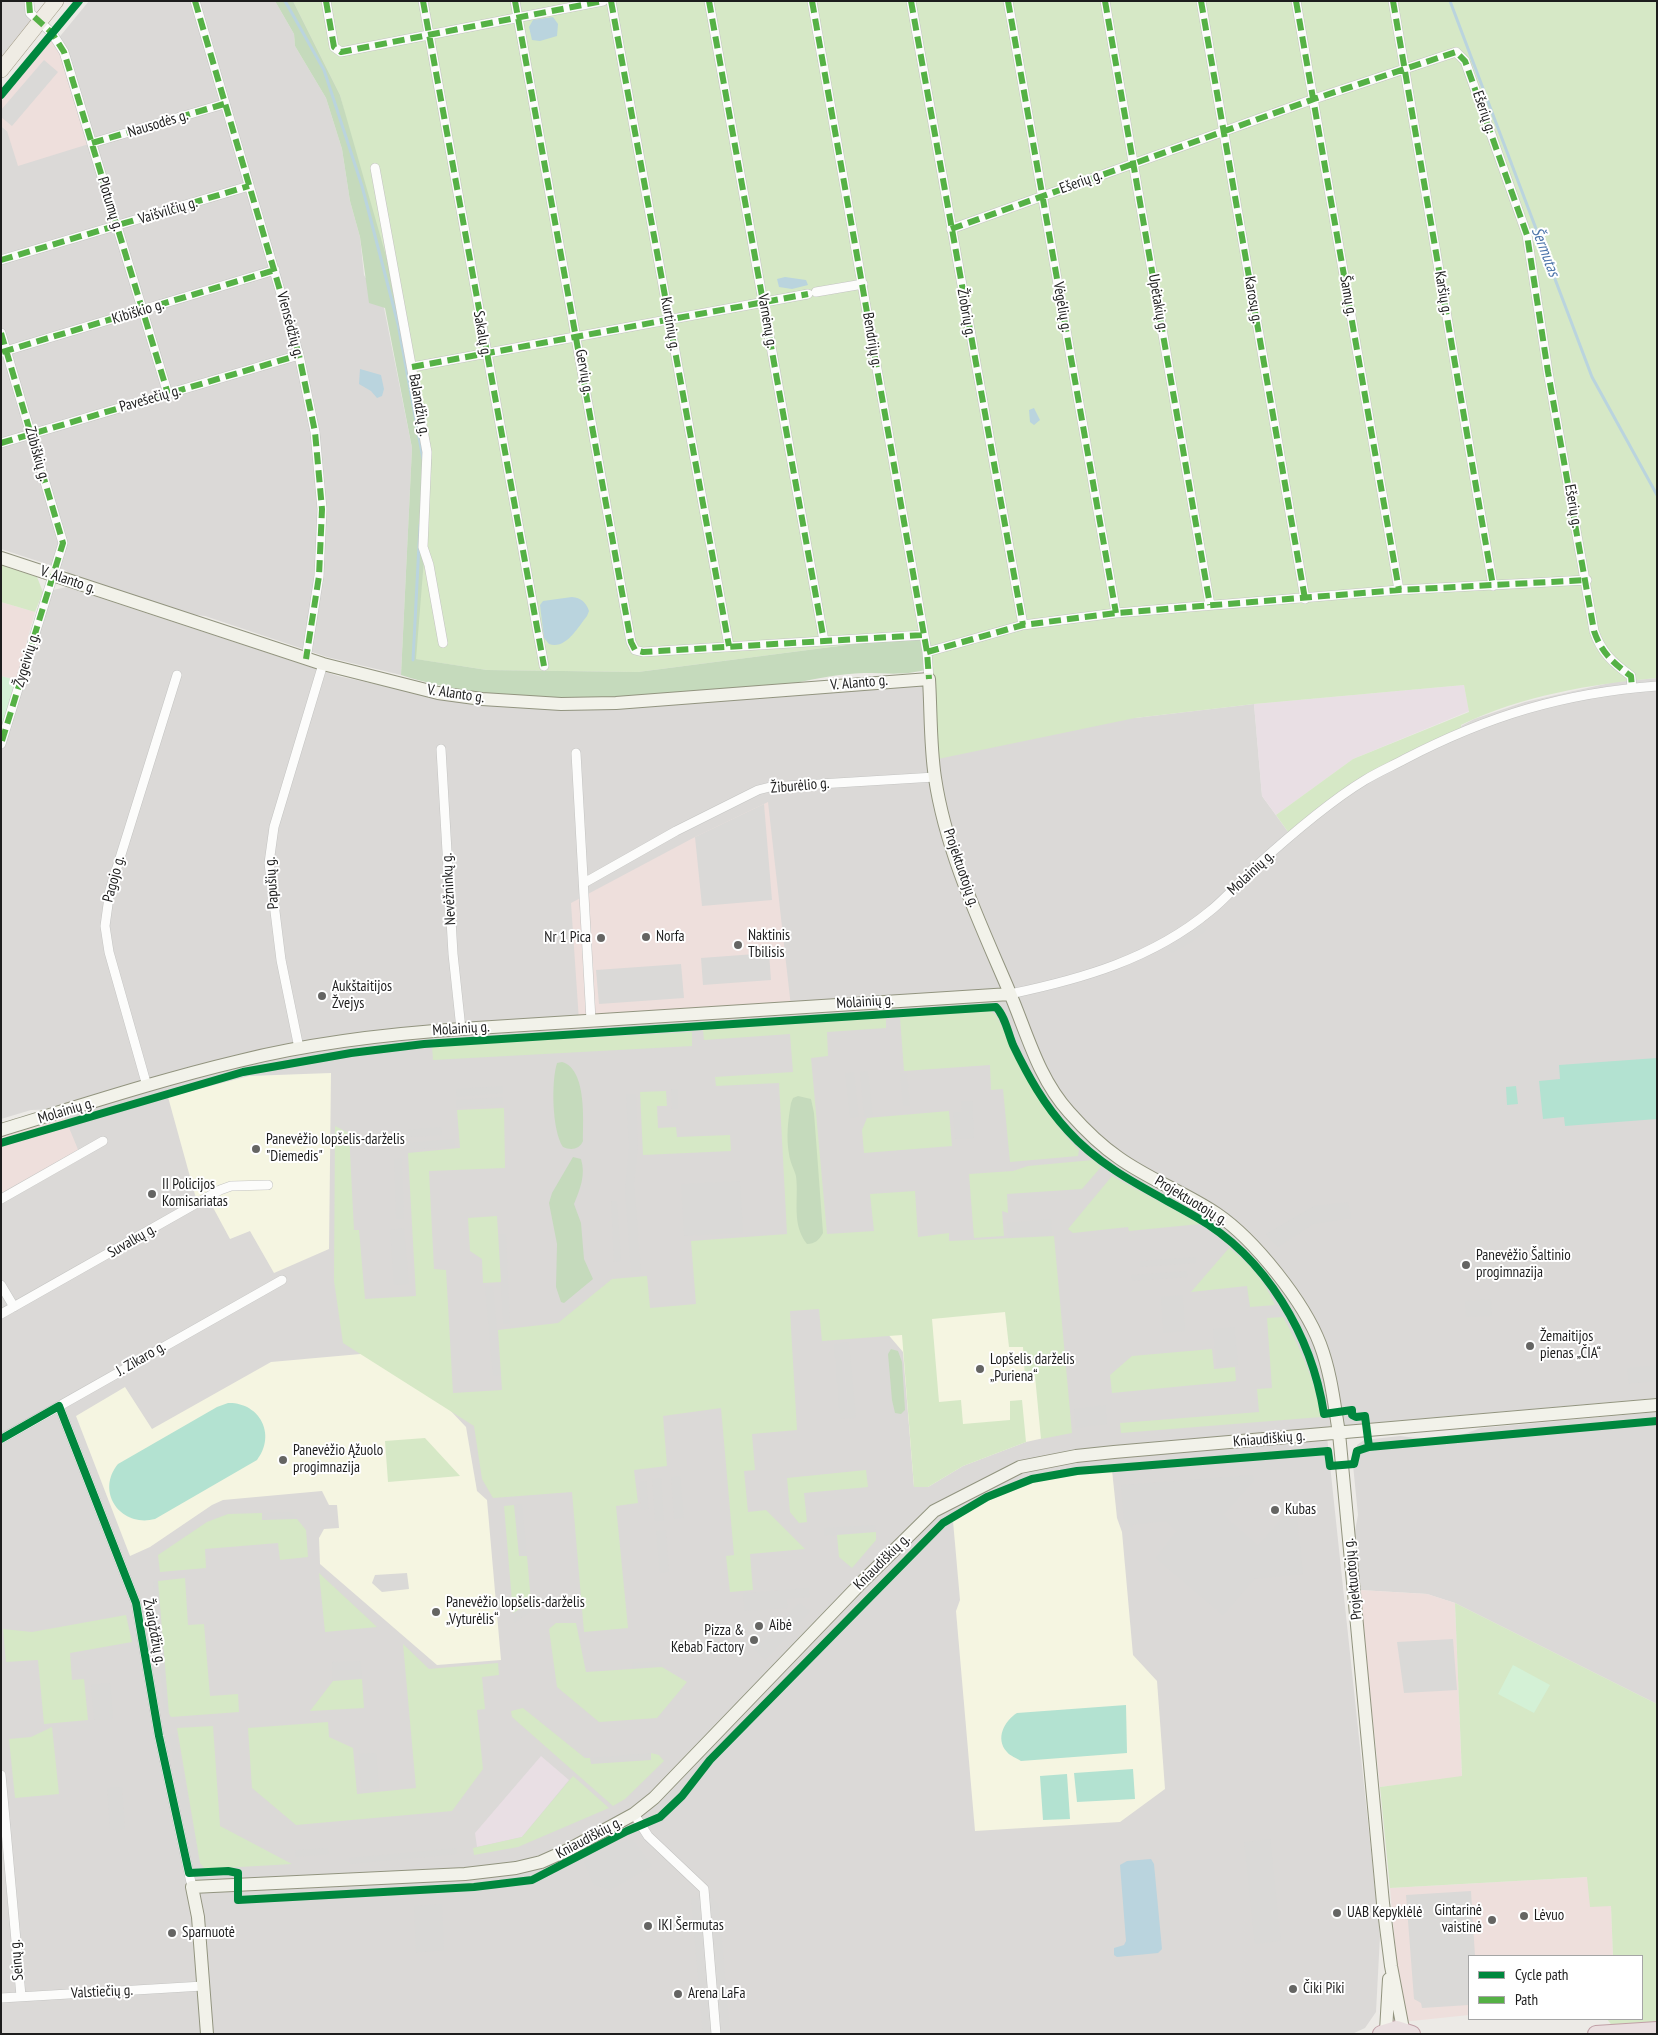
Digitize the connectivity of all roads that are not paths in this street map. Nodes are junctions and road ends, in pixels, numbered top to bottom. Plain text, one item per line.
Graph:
1 (29, 1) edge
2 (56, 1) edge
3 (195, 1) edge
4 (326, 1) edge
5 (423, 1) edge
6 (515, 1) edge
7 (603, 1) edge
8 (611, 1) edge
9 (708, 1) edge
10 (812, 1) edge
11 (911, 1) edge
12 (1008, 1) edge
13 (1105, 1) edge
14 (1201, 1) edge
15 (1296, 1) edge
16 (1393, 1) edge
17 (518, 17) junction
18 (39, 23) junction
19 (429, 34) junction
20 (1405, 69) junction
21 (1, 70) edge
22 (1314, 99) junction
23 (224, 104) junction
24 (1225, 131) junction
25 (92, 144) junction
26 (1134, 164) junction
27 (375, 168) dead end
28 (249, 186) junction
29 (1043, 196) junction
30 (117, 226) junction
31 (951, 229) junction
32 (1, 260) edge
33 (275, 270) junction
34 (863, 284) junction
35 (764, 302) junction
36 (142, 311) junction
37 (669, 319) junction
38 (1, 333) edge
39 (578, 336) junction
40 (4, 351) edge
41 (486, 354) junction
42 (299, 356) junction
43 (412, 368) junction
44 (168, 394) junction
45 (31, 434) junction
46 (1, 443) edge
47 (1, 558) edge
48 (53, 575) junction
49 (1587, 580) junction
50 (1492, 586) junction
51 (1399, 590) junction
52 (1305, 599) junction
53 (1210, 606) junction
54 (1116, 613) junction
55 (1023, 626) junction
56 (924, 635) junction
57 (824, 641) junction
58 (443, 643) dead end
59 (729, 646) junction
60 (927, 652) junction
61 (306, 659) junction
62 (323, 664) junction
63 (544, 666) dead end
64 (177, 675) dead end
65 (929, 679) junction
66 (1657, 686) edge
67 (1632, 688) junction
68 (1, 744) edge
69 (441, 749) dead end
70 (576, 753) dead end
71 (935, 777) junction
72 (584, 883) junction
73 (1010, 994) junction
74 (592, 1020) junction
75 (461, 1029) junction
76 (299, 1048) junction
77 (147, 1086) junction
78 (1, 1130) edge
79 (103, 1140) dead end
80 (268, 1185) dead end
81 (1, 1198) edge
82 (282, 1280) dead end
83 (1, 1285) edge
84 (14, 1307) junction
85 (1, 1314) edge
86 (59, 1406) junction
87 (1657, 1406) edge
88 (1338, 1433) junction
89 (1, 1439) edge
90 (1, 1776) edge
91 (634, 1814) junction
92 (192, 1887) junction
93 (203, 1986) junction
94 (21, 1996) junction
95 (1, 1998) edge
96 (1657, 2030) edge
97 (1396, 2032) edge
98 (207, 2034) edge
99 (716, 2034) edge
100 (1596, 2034) edge

1 - 18 street
2 - 18 main road
3 - 23 street, Viensėdžių g.
4 - 19 street
5 - 19 street, Sakalų g.
6 - 17 street, Gervių g.
7 - 17 street
8 - 37 street, Kurtinių g.
9 - 35 street, Varnėnų g.
10 - 34 street, Bendrijų g.
11 - 31 street, Žiobrių g.
12 - 29 street, Vėgėlių g.
13 - 26 street, Upėtakių g.
14 - 24 street, Karosų g.
15 - 22 street, Šamų g.
16 - 20 street, Karšių g.
17 - 19 street
17 - 39 street, Gervių g.
18 - 21 main road
18 - 25 street, Plotumų g.
19 - 41 street, Sakalų g.
20 - 22 street, Ešerių g.
20 - 49 street, Ešerių g.
20 - 50 street, Karšių g.
22 - 24 street, Ešerių g.
22 - 51 street, Šamų g.
23 - 25 street, Nausodės g.
23 - 28 street, Viensėdžių g.
24 - 26 street, Ešerių g.
24 - 52 street, Karosų g.
25 - 30 street, Plotumų g.
26 - 29 street, Ešerių g.
26 - 53 street, Upėtakių g.
27 - 43 street, Balandžių g.
28 - 30 street, Vaišvilčių g.
28 - 33 street, Viensėdžių g.
29 - 31 street, Ešerių g.
29 - 54 street, Vėgėlių g.
30 - 32 street, Vaišvilčių g.
30 - 36 street, Plotumų g.
31 - 55 street, Žiobrių g.
33 - 36 street, Kibiškio g.
33 - 42 street, Viensėdžių g.
34 - 35 street
34 - 56 street, Bendrijų g.
35 - 37 street
35 - 57 street, Varnėnų g.
36 - 40 street, Kibiškio g.
36 - 44 street, Plotumų g.
37 - 39 street
37 - 59 street, Kurtinių g.
38 - 40 street, Zūbiškių g.
39 - 41 street
39 - 59 street, Gervių g.
40 - 45 street, Zūbiškių g.
41 - 43 street
41 - 63 street, Sakalų g.
42 - 44 street, Pavešečių g.
42 - 61 street, Viensėdžių g.
43 - 58 street, Balandžių g.
44 - 45 street, Pavešečių g.
45 - 46 street, Pavešečių g.
45 - 48 street, Zūbiškių g.
47 - 48 main road, V. Alanto g.
48 - 61 main road, V. Alanto g.
48 - 68 street, Žygeivių g.
49 - 50 street
49 - 67 street, Ešerių g.
50 - 51 street
51 - 52 street
52 - 53 street
53 - 54 street
54 - 55 street
55 - 60 street
56 - 57 street, Gervių g.
56 - 60 street, Bendrijų g.
57 - 59 street, Gervių g.
60 - 65 street, Bendrijų g.
61 - 62 main road, V. Alanto g.
62 - 65 main road, V. Alanto g.
62 - 76 street, Papušių g.
64 - 77 street, Pagojo g.
65 - 71 main road, Projektuotojų g.
66 - 67 street, Molainių g.
67 - 73 street, Molainių g.
69 - 75 street, Nevėžninkų g.
70 - 72 street
71 - 72 street, Žiburėlio g.
71 - 73 main road, Projektuotojų g.
72 - 74 street
73 - 74 main road, Molainių g.
73 - 88 main road, Projektuotojų g.
74 - 75 main road, Molainių g.
75 - 76 main road, Molainių g.
76 - 77 main road, Molainių g.
77 - 78 main road, Molainių g.
79 - 81 street
80 - 84 street, Suvalkų g.
82 - 86 street, J. Zikaro g.
83 - 84 street
84 - 85 street, Suvalkų g.
86 - 89 street, J. Zikaro g.
86 - 92 street, Žvaigždžių g.
87 - 88 main road, Kniaudiškių g.
88 - 91 main road, Kniaudiškių g.
88 - 97 main road, Projektuotojų g.
90 - 94 street, Seinų g.
91 - 92 main road, Kniaudiškių g.
91 - 99 street
92 - 93 main road, Žvaigždžių g.
93 - 94 street, Valstiečių g.
93 - 98 main road, Žvaigždžių g.
94 - 95 street, Valstiečių g.
96 - 100 highway

